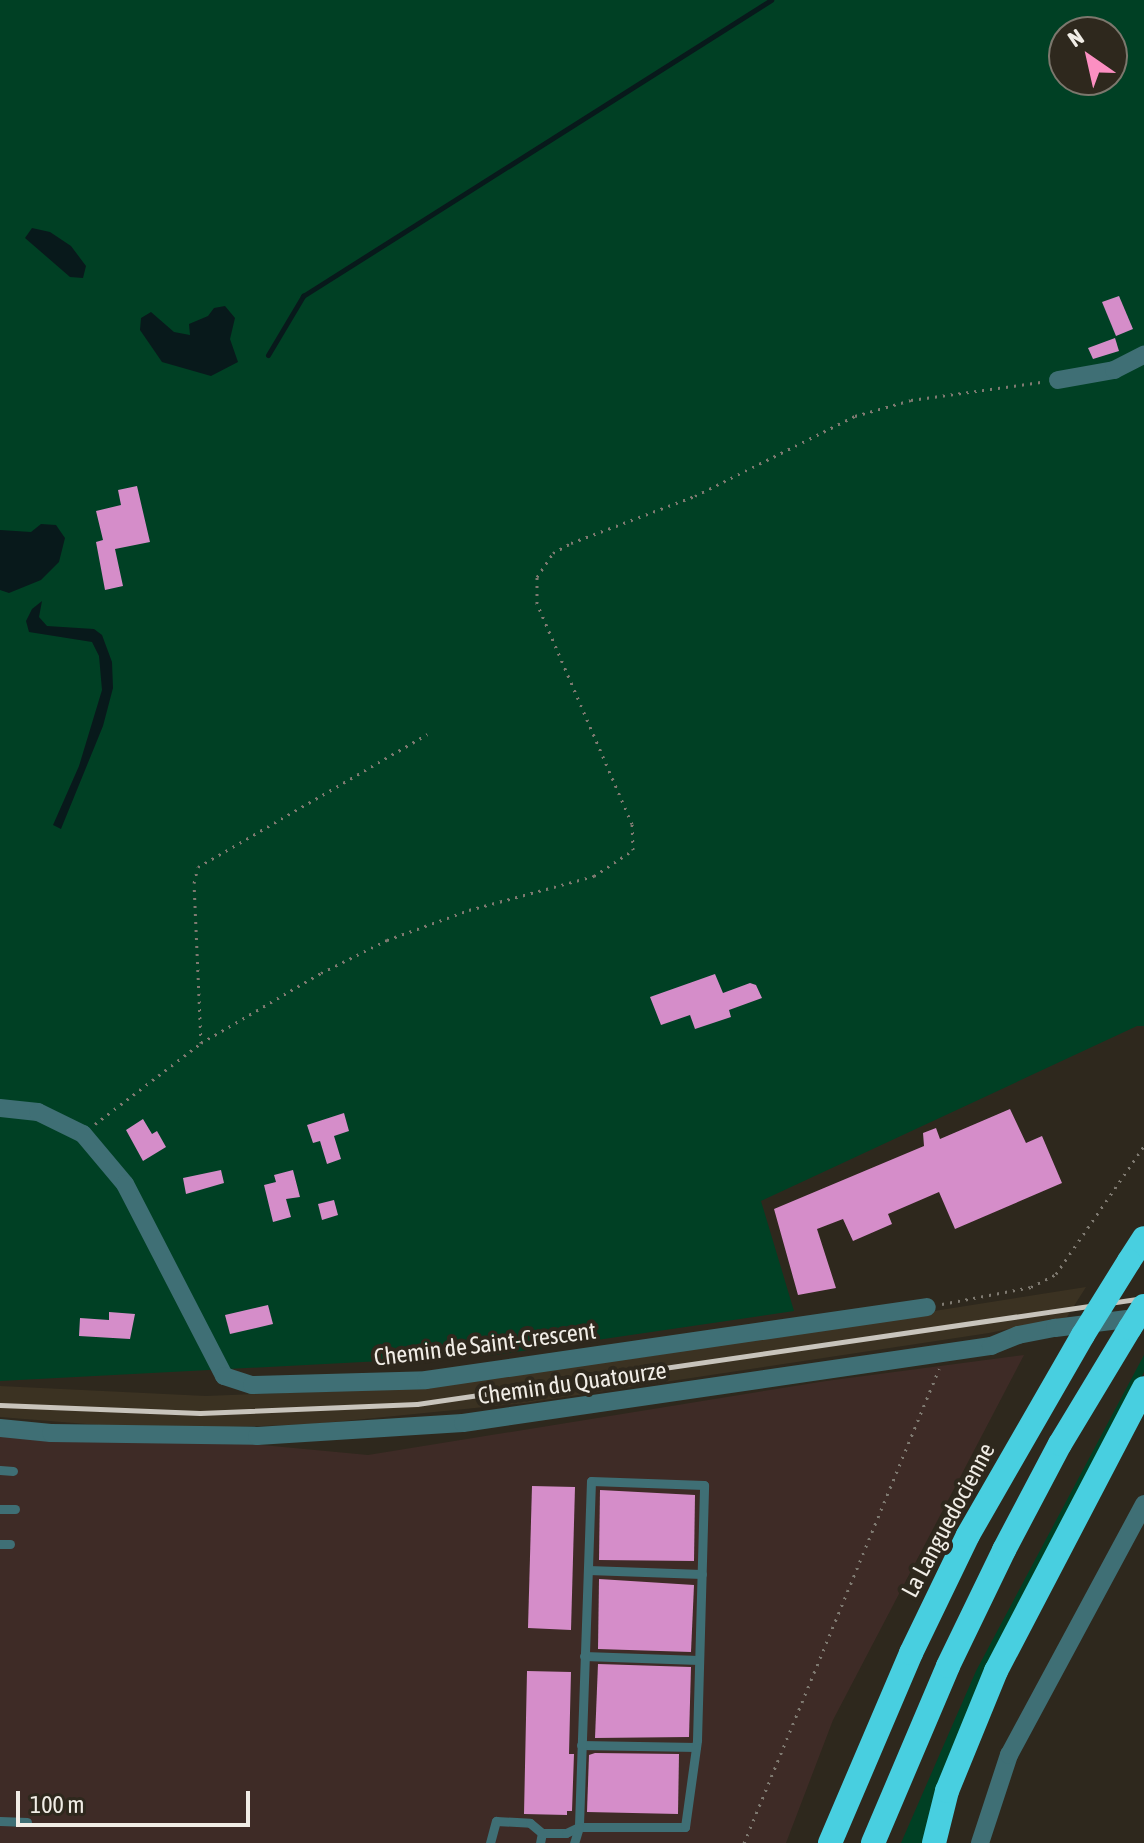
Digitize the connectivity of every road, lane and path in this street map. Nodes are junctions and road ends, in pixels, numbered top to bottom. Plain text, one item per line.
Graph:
1 (1144, 355) edge
2 (1058, 380) joint
3 (427, 734) dead end
4 (201, 1043) junction
5 (0, 1108) edge
6 (83, 1134) junction
7 (1144, 1146) edge
8 (1144, 1238) edge
9 (1144, 1306) edge
10 (927, 1307) joint
11 (1137, 1322) edge
12 (942, 1353) junction
13 (1144, 1388) edge
14 (0, 1428) edge
15 (0, 1470) edge
16 (13, 1471) dead end
17 (1144, 1504) edge
18 (0, 1509) edge
19 (15, 1509) dead end
20 (588, 1570) junction
21 (702, 1574) junction
22 (584, 1656) junction
23 (699, 1660) junction
24 (581, 1745) junction
25 (696, 1747) junction
26 (0, 1821) edge
27 (27, 1822) dead end
28 (579, 1827) junction
29 (541, 1838) edge
30 (490, 1843) edge
31 (574, 1843) edge
32 (744, 1843) edge
33 (830, 1843) edge
34 (873, 1843) edge
35 (934, 1843) edge
36 (980, 1843) edge

1 - 2 street
2 - 4 path
3 - 4 path
4 - 6 path
5 - 6 street, Chemin de Saint-Crescent
6 - 10 street, Chemin de Saint-Crescent
7 - 10 path
8 - 33 highway, La Languedocienne, bridge
9 - 11 highway, bridge
11 - 12 street, Chemin du Quatourze
11 - 34 highway
12 - 14 street, Chemin du Quatourze
12 - 32 path
13 - 35 highway
15 - 16 lane
17 - 36 street
18 - 19 lane
20 - 21 lane
20 - 21 lane
20 - 22 lane
21 - 23 lane
22 - 23 lane
22 - 24 lane
23 - 25 lane
24 - 25 lane
24 - 28 lane
25 - 28 lane
26 - 27 lane
28 - 29 lane
28 - 31 lane
29 - 30 lane

